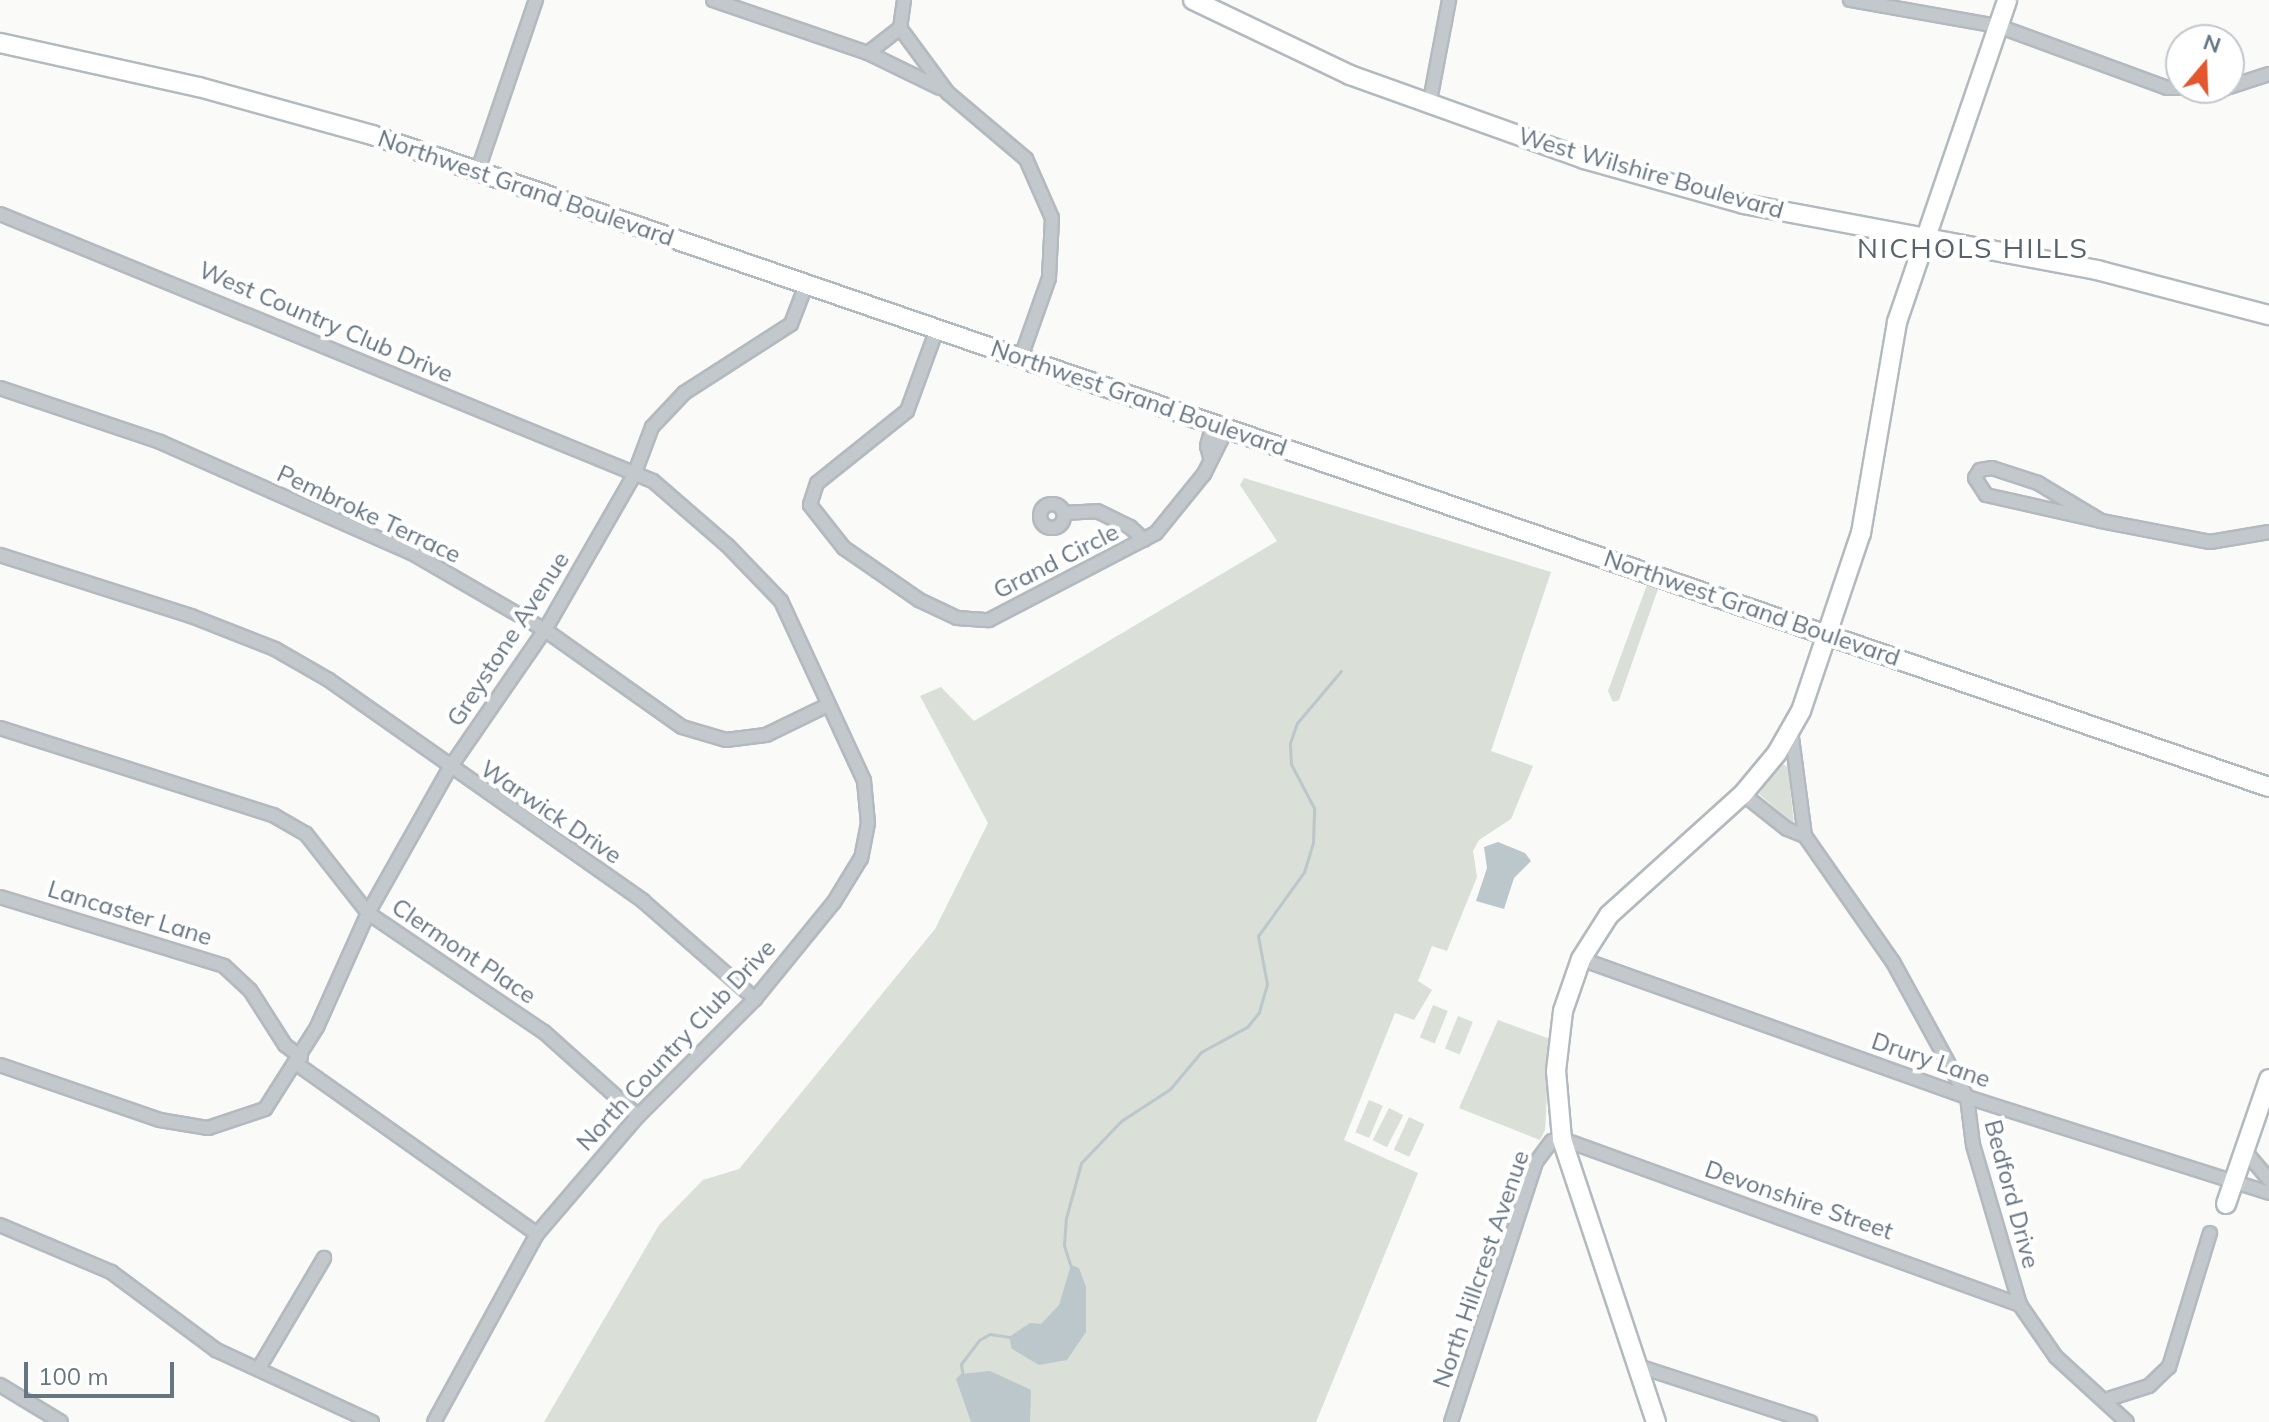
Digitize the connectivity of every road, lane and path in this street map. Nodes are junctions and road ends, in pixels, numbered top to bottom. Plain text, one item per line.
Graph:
1 (536, 0) edge
2 (713, 0) edge
3 (904, 0) edge
4 (1193, 0) edge
5 (1449, 0) edge
6 (1850, 0) edge
7 (2007, 0) edge
8 (1998, 26) junction
9 (900, 28) junction
10 (0, 43) edge
11 (868, 53) junction
12 (2269, 74) edge
13 (2245, 82) edge
14 (2165, 87) edge
15 (948, 93) junction
16 (1429, 106) junction
17 (478, 170) junction
18 (0, 214) edge
19 (1924, 238) junction
20 (806, 285) junction
21 (2269, 315) edge
22 (937, 329) junction
23 (1021, 357) junction
24 (0, 388) edge
25 (1220, 426) junction
26 (634, 475) junction
27 (1063, 513) dead end
28 (2101, 521) junction
29 (2269, 532) edge
30 (1144, 540) junction
31 (0, 555) edge
32 (545, 630) junction
33 (1828, 634) junction
34 (828, 705) junction
35 (0, 728) edge
36 (1791, 730) junction
37 (449, 769) junction
38 (2269, 787) edge
39 (1743, 794) junction
40 (1805, 836) junction
41 (0, 897) edge
42 (368, 913) junction
43 (1581, 959) junction
44 (755, 999) junction
45 (299, 1060) junction
46 (0, 1065) edge
47 (2269, 1079) edge
48 (1967, 1097) junction
49 (638, 1116) junction
50 (1562, 1139) junction
51 (2245, 1151) junction
52 (2234, 1180) junction
53 (2269, 1180) edge
54 (2269, 1193) edge
55 (2226, 1204) dead end
56 (0, 1225) edge
57 (2210, 1233) dead end
58 (537, 1234) junction
59 (324, 1258) dead end
60 (2020, 1305) junction
61 (1641, 1367) junction
62 (259, 1368) junction
63 (0, 1385) edge
64 (2105, 1400) junction
65 (61, 1422) edge
66 (372, 1422) edge
67 (434, 1422) edge
68 (1451, 1422) edge
69 (1656, 1422) edge
70 (1810, 1422) edge
71 (2127, 1422) edge

1 - 17 street
2 - 11 street
3 - 9 street
4 - 16 street, West Wilshire Boulevard
5 - 16 street
6 - 8 street
7 - 8 street
8 - 14 street
8 - 19 street
9 - 11 street
9 - 15 street
10 - 17 street, Northwest Grand Boulevard
11 - 15 street
12 - 13 street
15 - 23 street
16 - 19 street, West Wilshire Boulevard
17 - 20 street, Northwest Grand Boulevard
18 - 26 street, West Country Club Drive
19 - 21 street, West Wilshire Boulevard
19 - 33 street
20 - 22 street, Northwest Grand Boulevard
20 - 26 street, Greystone Avenue
22 - 23 street, Northwest Grand Boulevard
22 - 30 street, Grand Circle
23 - 25 street, Northwest Grand Boulevard
24 - 32 street, Pembroke Terrace
25 - 30 street, Grand Circle
25 - 33 street, Northwest Grand Boulevard
26 - 32 street, Greystone Avenue
26 - 34 street, North Country Club Drive
27 - 30 street
28 - 28 street
28 - 29 street
31 - 37 street, Warwick Drive
32 - 34 street, Pembroke Terrace
32 - 37 street, Greystone Avenue
33 - 36 street
33 - 38 street, Northwest Grand Boulevard
34 - 44 street, North Country Club Drive
35 - 42 street, Clermont Place
36 - 39 street
36 - 40 street, Bedford Drive
37 - 42 street, Greystone Avenue
37 - 44 street, Warwick Drive
39 - 40 street, Bedford Drive
39 - 43 street
40 - 48 street, Bedford Drive
41 - 45 street, Lancaster Lane
42 - 45 street, Greystone Avenue
42 - 49 street, Clermont Place
43 - 48 street, Drury Lane
43 - 50 street
44 - 49 street, North Country Club Drive
45 - 46 street, Greystone Avenue
45 - 58 street, Lancaster Lane
47 - 51 street
48 - 52 street, Drury Lane
48 - 60 street, Bedford Drive
49 - 58 street, North Country Club Drive
50 - 60 street, Devonshire Street
50 - 61 street
50 - 68 street, North Hillcrest Avenue
51 - 52 street
51 - 53 street
52 - 54 street, Drury Lane
52 - 55 street
56 - 62 street
57 - 64 street
58 - 67 street, North Country Club Drive
59 - 62 street
60 - 64 street, Bedford Drive
61 - 69 street
61 - 70 street
62 - 66 street
63 - 65 street
64 - 71 street, Bedford Drive

